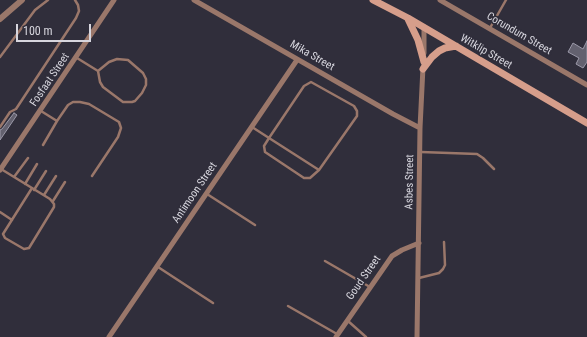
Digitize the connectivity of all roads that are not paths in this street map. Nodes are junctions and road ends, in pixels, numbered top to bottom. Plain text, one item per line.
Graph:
1 (22, 0) edge
2 (48, 0) edge
3 (75, 0) edge
4 (114, 0) edge
5 (194, 0) edge
6 (373, 0) edge
7 (440, 0) edge
8 (506, 0) edge
9 (408, 18) junction
10 (0, 20) edge
11 (424, 28) junction
12 (490, 29) junction
13 (456, 46) junction
14 (0, 57) edge
15 (77, 58) junction
16 (298, 60) junction
17 (423, 65) junction
18 (98, 71) junction
19 (587, 85) edge
20 (41, 111) junction
21 (57, 121) junction
22 (587, 123) edge
23 (0, 127) edge
24 (252, 127) junction
25 (420, 128) junction
26 (269, 138) junction
27 (43, 145) dead end
28 (420, 152) junction
29 (28, 158) dead end
30 (37, 164) dead end
31 (494, 169) dead end
32 (0, 170) edge
33 (46, 170) dead end
34 (319, 170) junction
35 (56, 176) dead end
36 (92, 176) dead end
37 (14, 177) junction
38 (65, 182) dead end
39 (25, 184) junction
40 (33, 189) junction
41 (207, 193) junction
42 (44, 195) junction
43 (53, 201) junction
44 (0, 212) edge
45 (12, 220) junction
46 (255, 225) dead end
47 (444, 242) dead end
48 (419, 243) junction
49 (325, 261) dead end
50 (157, 266) junction
51 (418, 278) junction
52 (370, 287) junction
53 (213, 303) dead end
54 (288, 306) dead end
55 (347, 320) junction
56 (337, 336) edge
57 (110, 337) edge
58 (366, 337) edge
59 (417, 337) edge

1 - 10 street
2 - 14 lane
3 - 23 lane
4 - 15 street, Fosfaat Street
5 - 16 street, Mika Street
6 - 9 main road, Witklip Street
7 - 12 street, Corundum Street
8 - 12 lane
9 - 11 main road, Witklip Street
9 - 17 main road
11 - 13 main road, Witklip Street
11 - 17 street, Asbes Street
12 - 19 street, Corundum Street
13 - 17 main road
13 - 22 main road, Witklip Street
15 - 18 lane
15 - 20 street, Fosfaat Street
16 - 24 street, Antimoon Street
16 - 25 street, Mika Street
17 - 25 street, Asbes Street
18 - 18 lane
20 - 21 lane
20 - 32 street, Fosfaat Street
21 - 27 lane
21 - 36 lane
24 - 26 lane
24 - 41 street, Antimoon Street
25 - 28 street, Asbes Street
26 - 34 lane
26 - 34 lane
26 - 34 lane
28 - 31 lane
28 - 48 street, Asbes Street
29 - 37 lane
30 - 39 lane
32 - 37 lane
33 - 40 lane
35 - 42 lane
37 - 39 lane
38 - 43 lane
39 - 40 lane
40 - 42 lane
40 - 45 lane
41 - 46 lane
41 - 50 street, Antimoon Street
42 - 43 lane
43 - 45 lane
44 - 45 lane
47 - 51 lane
48 - 51 street, Asbes Street
48 - 52 street, Goud Street
49 - 52 lane
50 - 53 lane
50 - 57 street, Antimoon Street
51 - 59 street, Asbes Street
52 - 55 street, Goud Street
54 - 56 lane
55 - 56 street, Goud Street
55 - 58 lane

